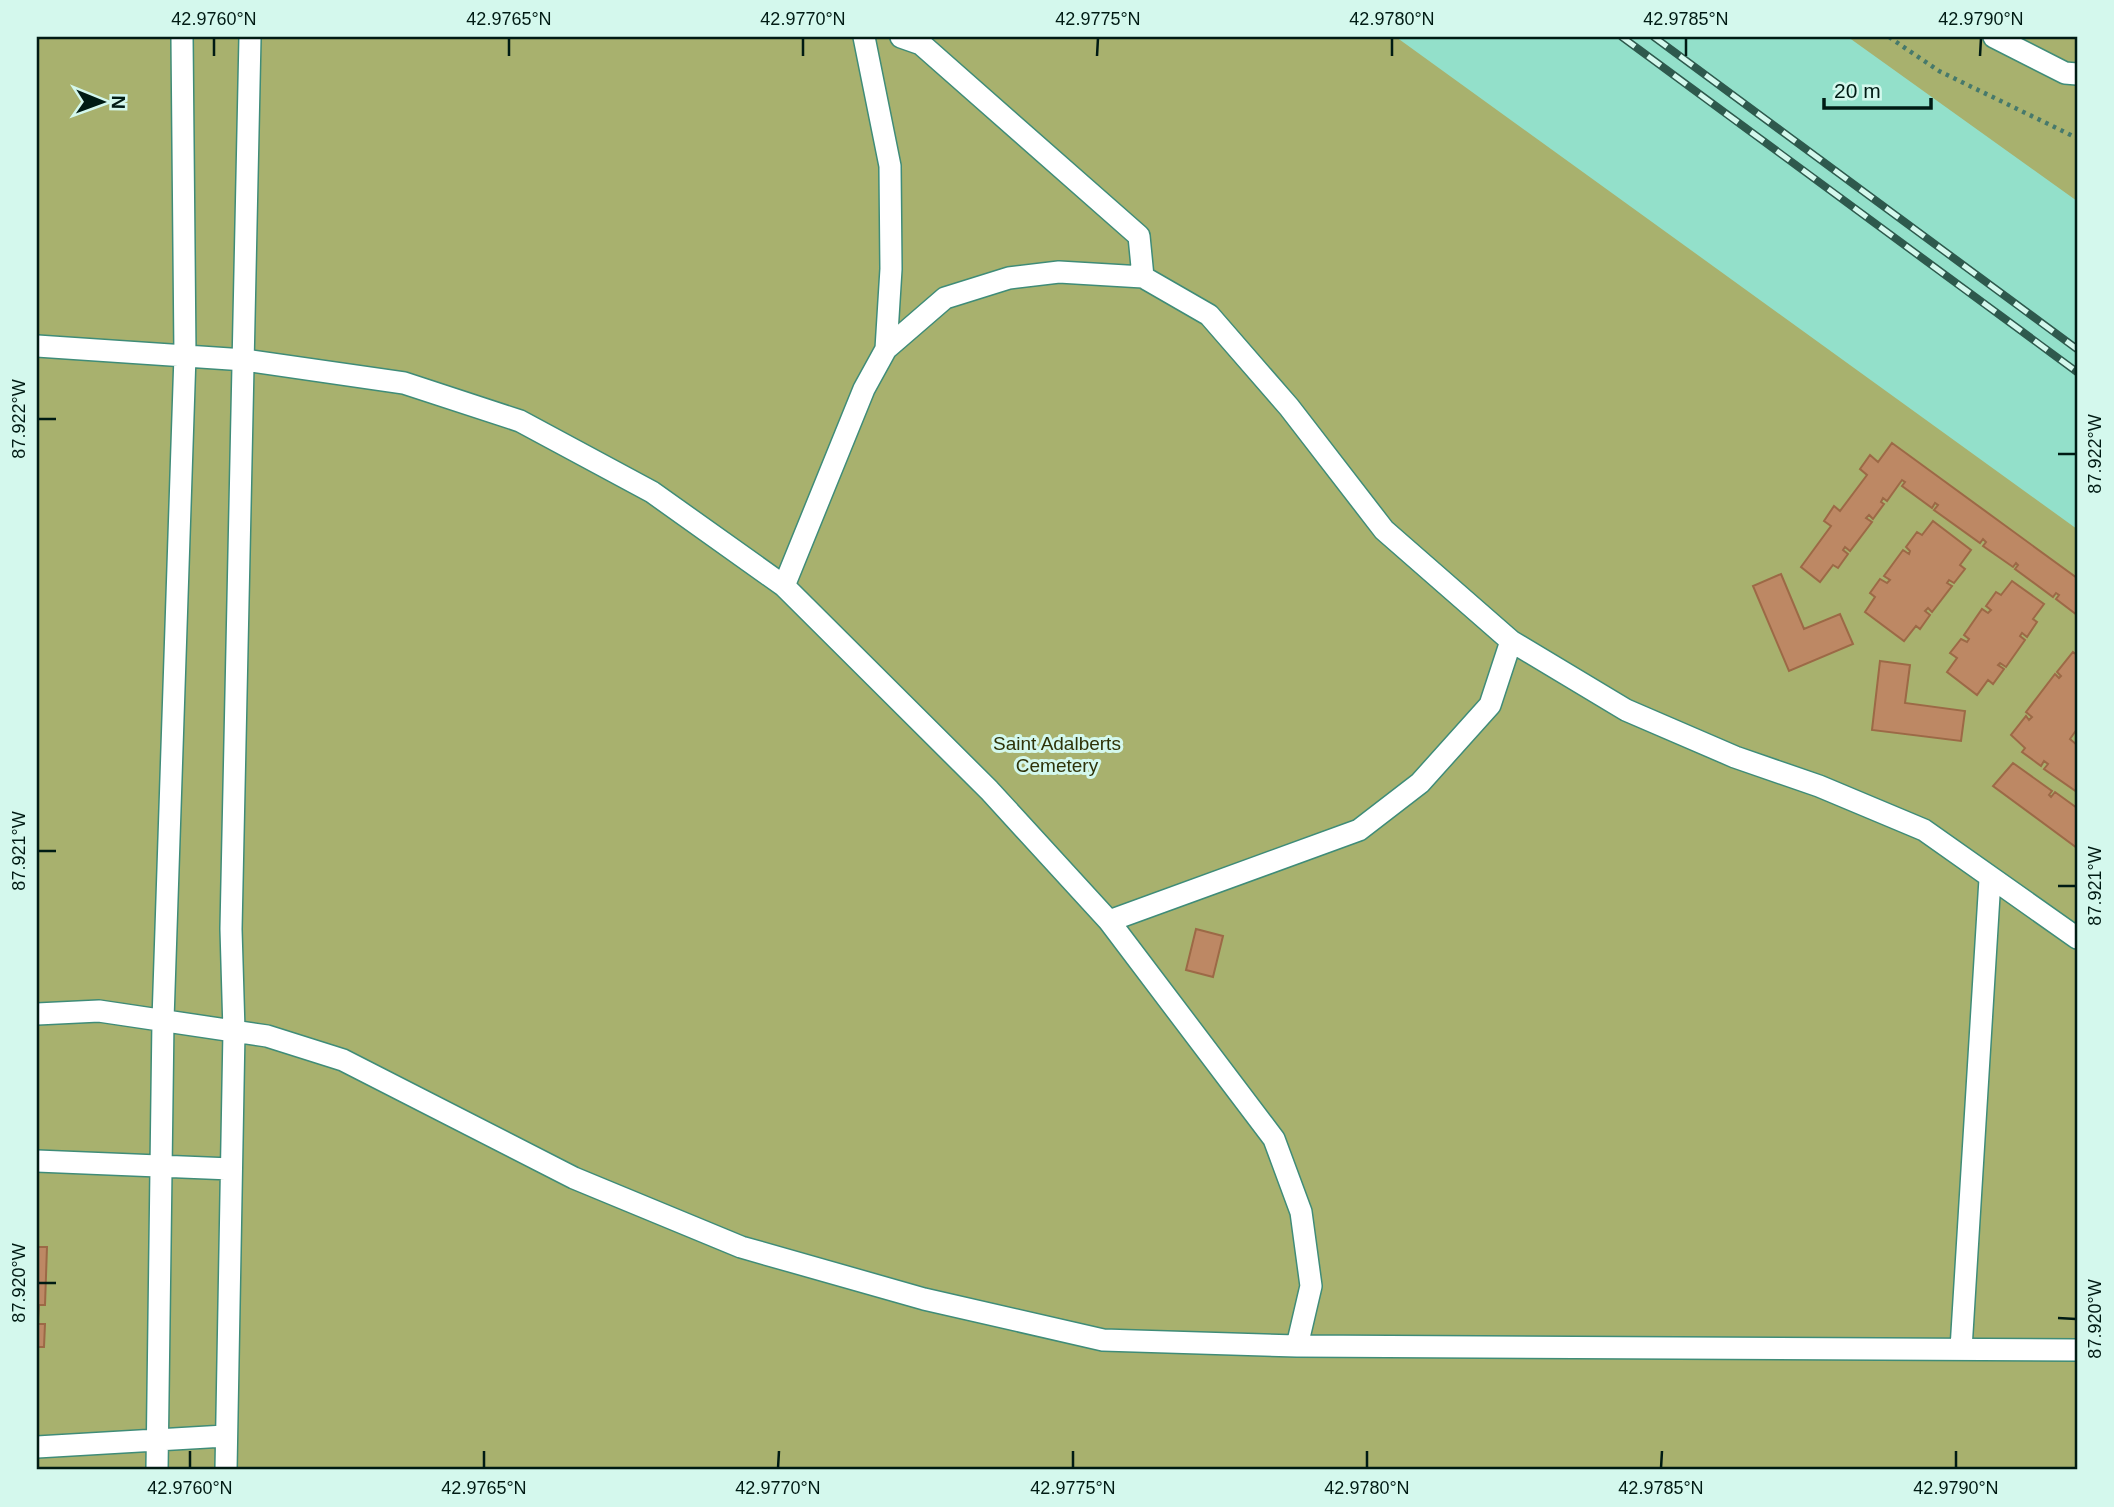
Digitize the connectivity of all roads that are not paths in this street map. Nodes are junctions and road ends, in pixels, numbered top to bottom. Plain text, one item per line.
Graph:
1 (182, 37) edge
2 (250, 37) edge
3 (864, 37) edge
4 (901, 37) edge
5 (1994, 37) edge
6 (2077, 74) edge
7 (1143, 277) junction
8 (37, 346) edge
9 (886, 349) junction
10 (185, 355) junction
11 (245, 360) junction
12 (784, 586) junction
13 (1511, 640) junction
14 (1990, 879) junction
15 (1109, 921) junction
16 (2077, 938) edge
17 (37, 1014) edge
18 (163, 1020) junction
19 (234, 1031) junction
20 (37, 1161) edge
21 (161, 1165) junction
22 (231, 1169) junction
23 (1297, 1346) junction
24 (1961, 1349) junction
25 (2077, 1350) edge
26 (225, 1436) junction
27 (158, 1441) junction
28 (37, 1447) edge
29 (157, 1470) edge
30 (226, 1470) edge

1 - 10 lane
2 - 11 lane
3 - 9 lane
4 - 7 lane
5 - 6 lane
7 - 9 lane
7 - 13 lane
8 - 10 lane
9 - 12 lane
10 - 11 lane
10 - 18 lane
11 - 12 lane
11 - 19 lane
12 - 15 lane
13 - 14 lane
13 - 15 lane
14 - 16 lane
14 - 24 lane
15 - 23 lane
17 - 18 lane
18 - 19 lane
18 - 21 lane
19 - 22 lane
19 - 23 lane
20 - 21 lane
21 - 22 lane
21 - 27 lane
22 - 26 lane
23 - 24 lane
24 - 25 lane
26 - 27 lane
26 - 30 lane
27 - 28 lane
27 - 29 lane

